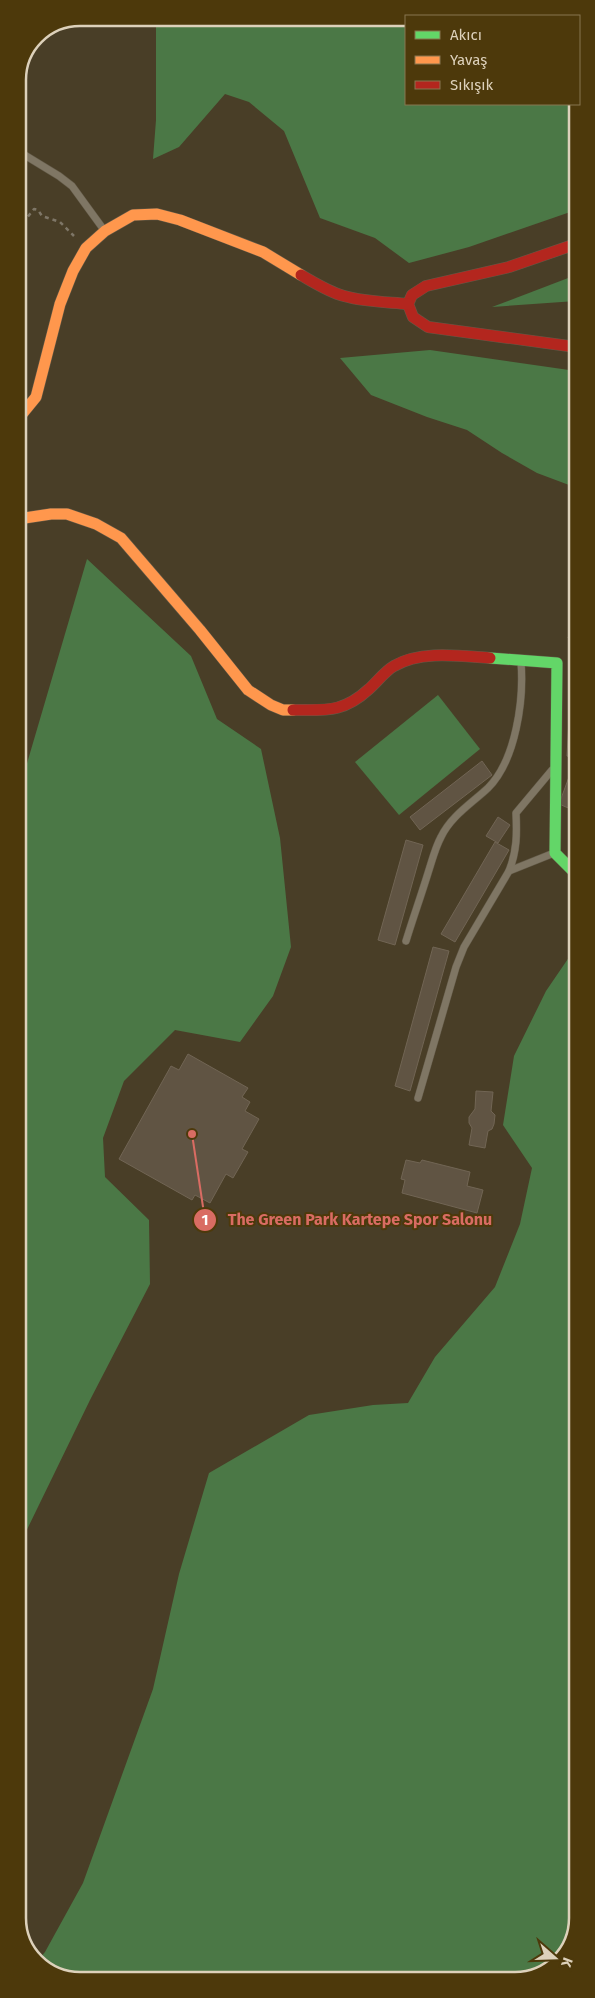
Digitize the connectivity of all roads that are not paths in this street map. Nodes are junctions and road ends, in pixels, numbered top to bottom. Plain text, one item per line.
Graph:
1 (26, 156) edge
2 (105, 231) junction
3 (569, 246) edge
4 (408, 304) junction
5 (569, 346) edge
6 (26, 409) edge
7 (26, 518) edge
8 (521, 660) junction
9 (556, 766) junction
10 (555, 853) junction
11 (569, 867) edge
12 (509, 871) junction
13 (406, 941) dead end
14 (418, 1098) dead end

1 - 2 lane
2 - 4 street
2 - 6 street
3 - 4 street
4 - 5 street
7 - 8 street
8 - 9 street
8 - 13 lane
9 - 10 street
9 - 12 lane
10 - 11 street
10 - 12 lane
12 - 14 lane

